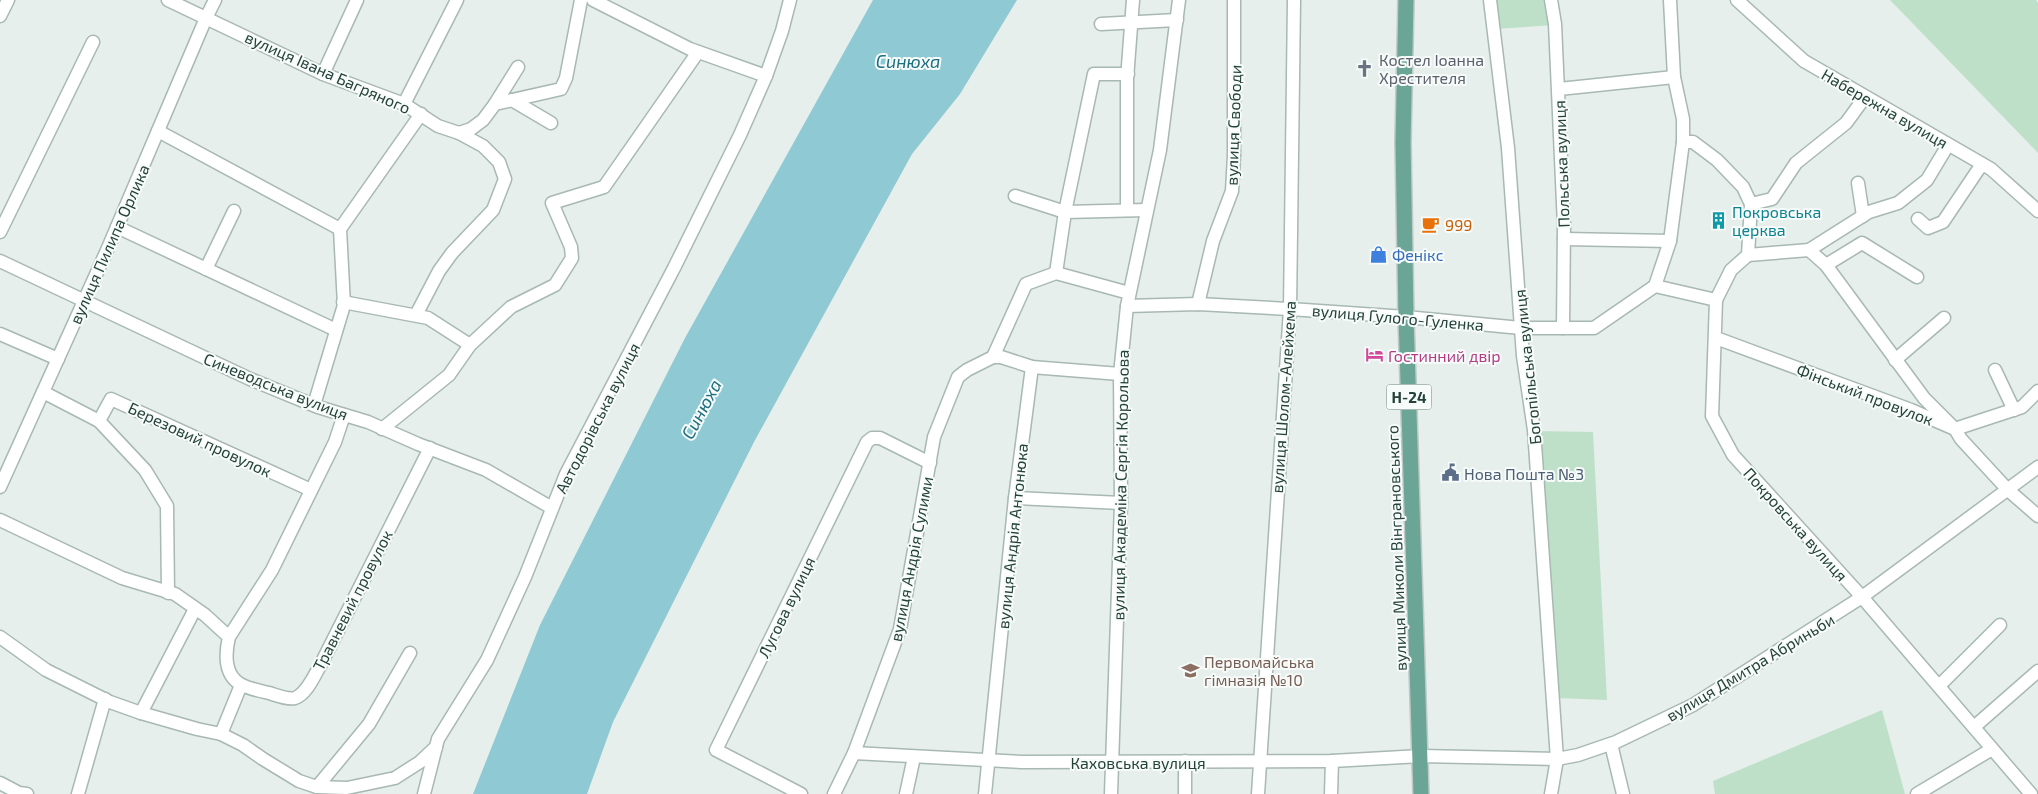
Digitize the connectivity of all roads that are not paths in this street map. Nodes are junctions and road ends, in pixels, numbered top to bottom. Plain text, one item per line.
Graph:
1 (8, 0) edge
2 (168, 0) edge
3 (215, 0) edge
4 (356, 0) edge
5 (457, 0) edge
6 (581, 0) edge
7 (593, 0) edge
8 (790, 0) edge
9 (1133, 0) edge
10 (1178, 0) edge
11 (1234, 0) edge
12 (1294, 0) edge
13 (1406, 0) edge
14 (1490, 0) edge
15 (1552, 0) edge
16 (1670, 0) edge
17 (1736, 0) edge
18 (0, 16) edge
19 (206, 18) junction
20 (1177, 20) junction
21 (1131, 22) junction
22 (1101, 24) dead end
23 (93, 42) dead end
24 (698, 52) junction
25 (518, 67) dead end
26 (323, 74) junction
27 (1128, 74) junction
28 (766, 76) junction
29 (1674, 77) junction
30 (1558, 89) junction
31 (1865, 97) junction
32 (512, 100) junction
33 (404, 104) junction
34 (495, 104) junction
35 (421, 114) junction
36 (550, 123) dead end
37 (158, 131) junction
38 (459, 134) junction
39 (1683, 142) junction
40 (1948, 145) junction
41 (1982, 164) junction
42 (1858, 183) dead end
43 (1015, 196) dead end
44 (1751, 204) junction
45 (1127, 210) junction
46 (1146, 210) junction
47 (234, 211) dead end
48 (2038, 211) edge
49 (1064, 212) junction
50 (1863, 216) junction
51 (1918, 219) dead end
52 (118, 227) junction
53 (340, 229) junction
54 (0, 232) edge
55 (1564, 239) junction
56 (1670, 241) junction
57 (1809, 250) junction
58 (1748, 255) junction
59 (0, 261) edge
60 (1826, 265) junction
61 (206, 269) junction
62 (1056, 273) junction
63 (1917, 277) dead end
64 (1655, 286) junction
65 (1130, 293) junction
66 (1716, 300) junction
67 (84, 301) junction
68 (344, 302) junction
69 (1198, 304) junction
70 (1127, 306) junction
71 (1290, 309) junction
72 (416, 315) junction
73 (1406, 317) junction
74 (1944, 318) dead end
75 (1521, 328) junction
76 (1563, 328) junction
77 (336, 330) junction
78 (0, 334) edge
79 (1716, 338) junction
80 (470, 345) junction
81 (993, 357) junction
82 (58, 359) junction
83 (1895, 360) junction
84 (1032, 367) junction
85 (1995, 370) dead end
86 (1120, 374) junction
87 (2038, 391) edge
88 (43, 392) junction
89 (314, 405) junction
90 (2014, 410) junction
91 (344, 415) junction
92 (99, 421) junction
93 (382, 429) junction
94 (1955, 430) junction
95 (430, 448) junction
96 (930, 463) junction
97 (2038, 467) edge
98 (0, 487) edge
99 (311, 490) junction
100 (2008, 490) junction
101 (1015, 498) junction
102 (1121, 503) junction
103 (552, 508) junction
104 (2038, 516) edge
105 (0, 520) edge
106 (168, 593) junction
107 (1862, 597) junction
108 (195, 609) junction
109 (2000, 625) dead end
110 (0, 637) edge
111 (229, 637) junction
112 (410, 653) dead end
113 (2038, 671) edge
114 (241, 685) junction
115 (1939, 686) junction
116 (105, 699) junction
117 (141, 713) junction
118 (1974, 727) junction
119 (221, 734) junction
120 (1611, 744) junction
121 (437, 746) junction
122 (1992, 749) junction
123 (854, 754) junction
124 (1421, 756) junction
125 (914, 757) junction
126 (1557, 759) junction
127 (988, 761) junction
128 (1185, 761) junction
129 (1260, 761) junction
130 (1332, 761) junction
131 (1112, 762) junction
132 (0, 783) edge
133 (317, 787) junction
134 (361, 789) edge
135 (27, 794) edge
136 (78, 794) edge
137 (424, 794) edge
138 (801, 794) edge
139 (834, 794) edge
140 (906, 794) edge
141 (985, 794) edge
142 (1111, 794) edge
143 (1185, 794) edge
144 (1258, 794) edge
145 (1331, 794) edge
146 (1421, 794) edge
147 (1551, 794) edge
148 (1623, 794) edge
149 (1917, 794) edge
150 (2031, 794) edge

1 - 18 street
2 - 19 street, вулиця Івана Багряного
3 - 19 street, вулиця Пилипа Орлика
4 - 26 street
5 - 33 street
6 - 32 street
7 - 24 street
8 - 28 street, Автодорівська вулиця
9 - 21 street
10 - 20 street, вулиця Академіка Сергія Корольова
11 - 69 street, вулиця Свободи
12 - 71 street, вулиця Шолом-Алейхема
13 - 73 main road, вулиця Миколи Вінграновського / Н-24
14 - 75 street, Богопільська вулиця
15 - 30 street, Польська вулиця
16 - 29 street
17 - 31 street, Набережна вулиця
19 - 26 street, вулиця Івана Багряного
19 - 37 street, вулиця Пилипа Орлика
20 - 21 street
20 - 46 street, вулиця Академіка Сергія Корольова
21 - 22 street
21 - 27 street
23 - 54 street
24 - 28 street
24 - 80 street
25 - 34 street
26 - 33 street, вулиця Івана Багряного
27 - 45 street
27 - 49 street
28 - 103 street, Автодорівська вулиця
29 - 30 street
29 - 39 street
30 - 55 street, Польська вулиця
31 - 40 street, Набережна вулиця
31 - 44 street
32 - 34 street
32 - 36 street
33 - 35 street, вулиця Івана Багряного
34 - 38 street
35 - 38 street, вулиця Івана Багряного
35 - 53 street
37 - 52 street, вулиця Пилипа Орлика
37 - 53 street
38 - 72 street, вулиця Івана Багряного
39 - 44 street
39 - 56 street
40 - 41 street, Набережна вулиця
40 - 50 street
41 - 48 street, Набережна вулиця
41 - 51 street
42 - 50 street
43 - 49 street
44 - 58 street
45 - 46 street
45 - 49 street
46 - 65 street, вулиця Академіка Сергія Корольова
47 - 61 street
49 - 62 street
50 - 57 street
52 - 61 street
52 - 67 street, вулиця Пилипа Орлика
53 - 68 street
55 - 56 street
55 - 76 street, Польська вулиця
56 - 64 street
57 - 58 street
57 - 60 street
58 - 66 street
59 - 67 street, Синеводська вулиця
60 - 63 street
60 - 83 street
61 - 77 street
62 - 65 street
62 - 81 street
64 - 66 street
64 - 76 street, вулиця Гулого-Гуленка
65 - 70 street, вулиця Академіка Сергія Корольова
66 - 79 street, Покровська вулиця
67 - 82 street, вулиця Пилипа Орлика
67 - 89 street, Синеводська вулиця
68 - 72 street
68 - 77 street
69 - 70 street, вулиця Гулого-Гуленка
69 - 71 street, вулиця Гулого-Гуленка
70 - 86 street, вулиця Академіка Сергія Корольова
71 - 73 street, вулиця Гулого-Гуленка
71 - 129 street, вулиця Шолом-Алейхема
72 - 80 street
73 - 75 street, вулиця Гулого-Гуленка
73 - 124 main road, вулиця Миколи Вінграновського / Н-24
74 - 83 street
75 - 76 street, вулиця Гулого-Гуленка
75 - 126 street, Богопільська вулиця
77 - 89 street
78 - 82 street
79 - 94 street, Фінський провулок
79 - 107 street, Покровська вулиця
80 - 93 street
81 - 84 street
81 - 96 street, вулиця Андрія Сулими
82 - 88 street, вулиця Пилипа Орлика
83 - 94 street
84 - 86 street
84 - 101 street, вулиця Андрія Антонюка
85 - 90 street
86 - 102 street, вулиця Академіка Сергія Корольова
87 - 90 street
88 - 92 street
88 - 98 street, вулиця Пилипа Орлика
89 - 91 street, Синеводська вулиця
90 - 94 street
91 - 93 street, Синеводська вулиця
91 - 99 street
92 - 99 street, Березовий провулок
92 - 106 street
93 - 95 street, Синеводська вулиця
94 - 100 street
95 - 103 street, Синеводська вулиця
95 - 114 street, Травневий провулок
96 - 123 street, вулиця Андрія Сулими
96 - 138 street, Лугова вулиця
97 - 100 street, вулиця Дмитра Абриньби
99 - 111 street
100 - 104 street
100 - 107 street, вулиця Дмитра Абриньби
101 - 102 street
101 - 127 street, вулиця Андрія Антонюка
102 - 131 street, вулиця Академіка Сергія Корольова
103 - 121 street, Автодорівська вулиця
105 - 106 street
106 - 108 street
107 - 115 street, Покровська вулиця
107 - 120 street, вулиця Дмитра Абриньби
108 - 111 street
108 - 117 street
109 - 115 street
110 - 116 street, Автодорівська вулиця
111 - 114 street
112 - 133 street
113 - 118 street
114 - 119 street
115 - 118 street, Покровська вулиця
116 - 117 street, Автодорівська вулиця
116 - 136 street
117 - 119 street, Автодорівська вулиця
118 - 122 street, Покровська вулиця
119 - 133 street, Автодорівська вулиця
120 - 126 street, вулиця Дмитра Абриньби
120 - 148 street
121 - 134 street, Автодорівська вулиця
121 - 137 street
122 - 149 street
122 - 150 street, Покровська вулиця
123 - 125 street, Каховська вулиця
123 - 139 street, вулиця Андрія Сулими
124 - 126 street, вулиця Дмитра Абриньби
124 - 130 street, Каховська вулиця
124 - 146 main road, вулиця Миколи Вінграновського / Н-24
125 - 127 street, Каховська вулиця
125 - 140 street
126 - 147 street, Богопільська вулиця
127 - 131 street, Каховська вулиця
127 - 141 street, вулиця Андрія Антонюка
128 - 129 street, Каховська вулиця
128 - 131 street, Каховська вулиця
128 - 143 street
129 - 130 street, Каховська вулиця
129 - 144 street, вулиця Шолом-Алейхема
130 - 145 street
131 - 142 street, вулиця Академіка Сергія Корольова
132 - 135 street
133 - 134 street, Автодорівська вулиця

